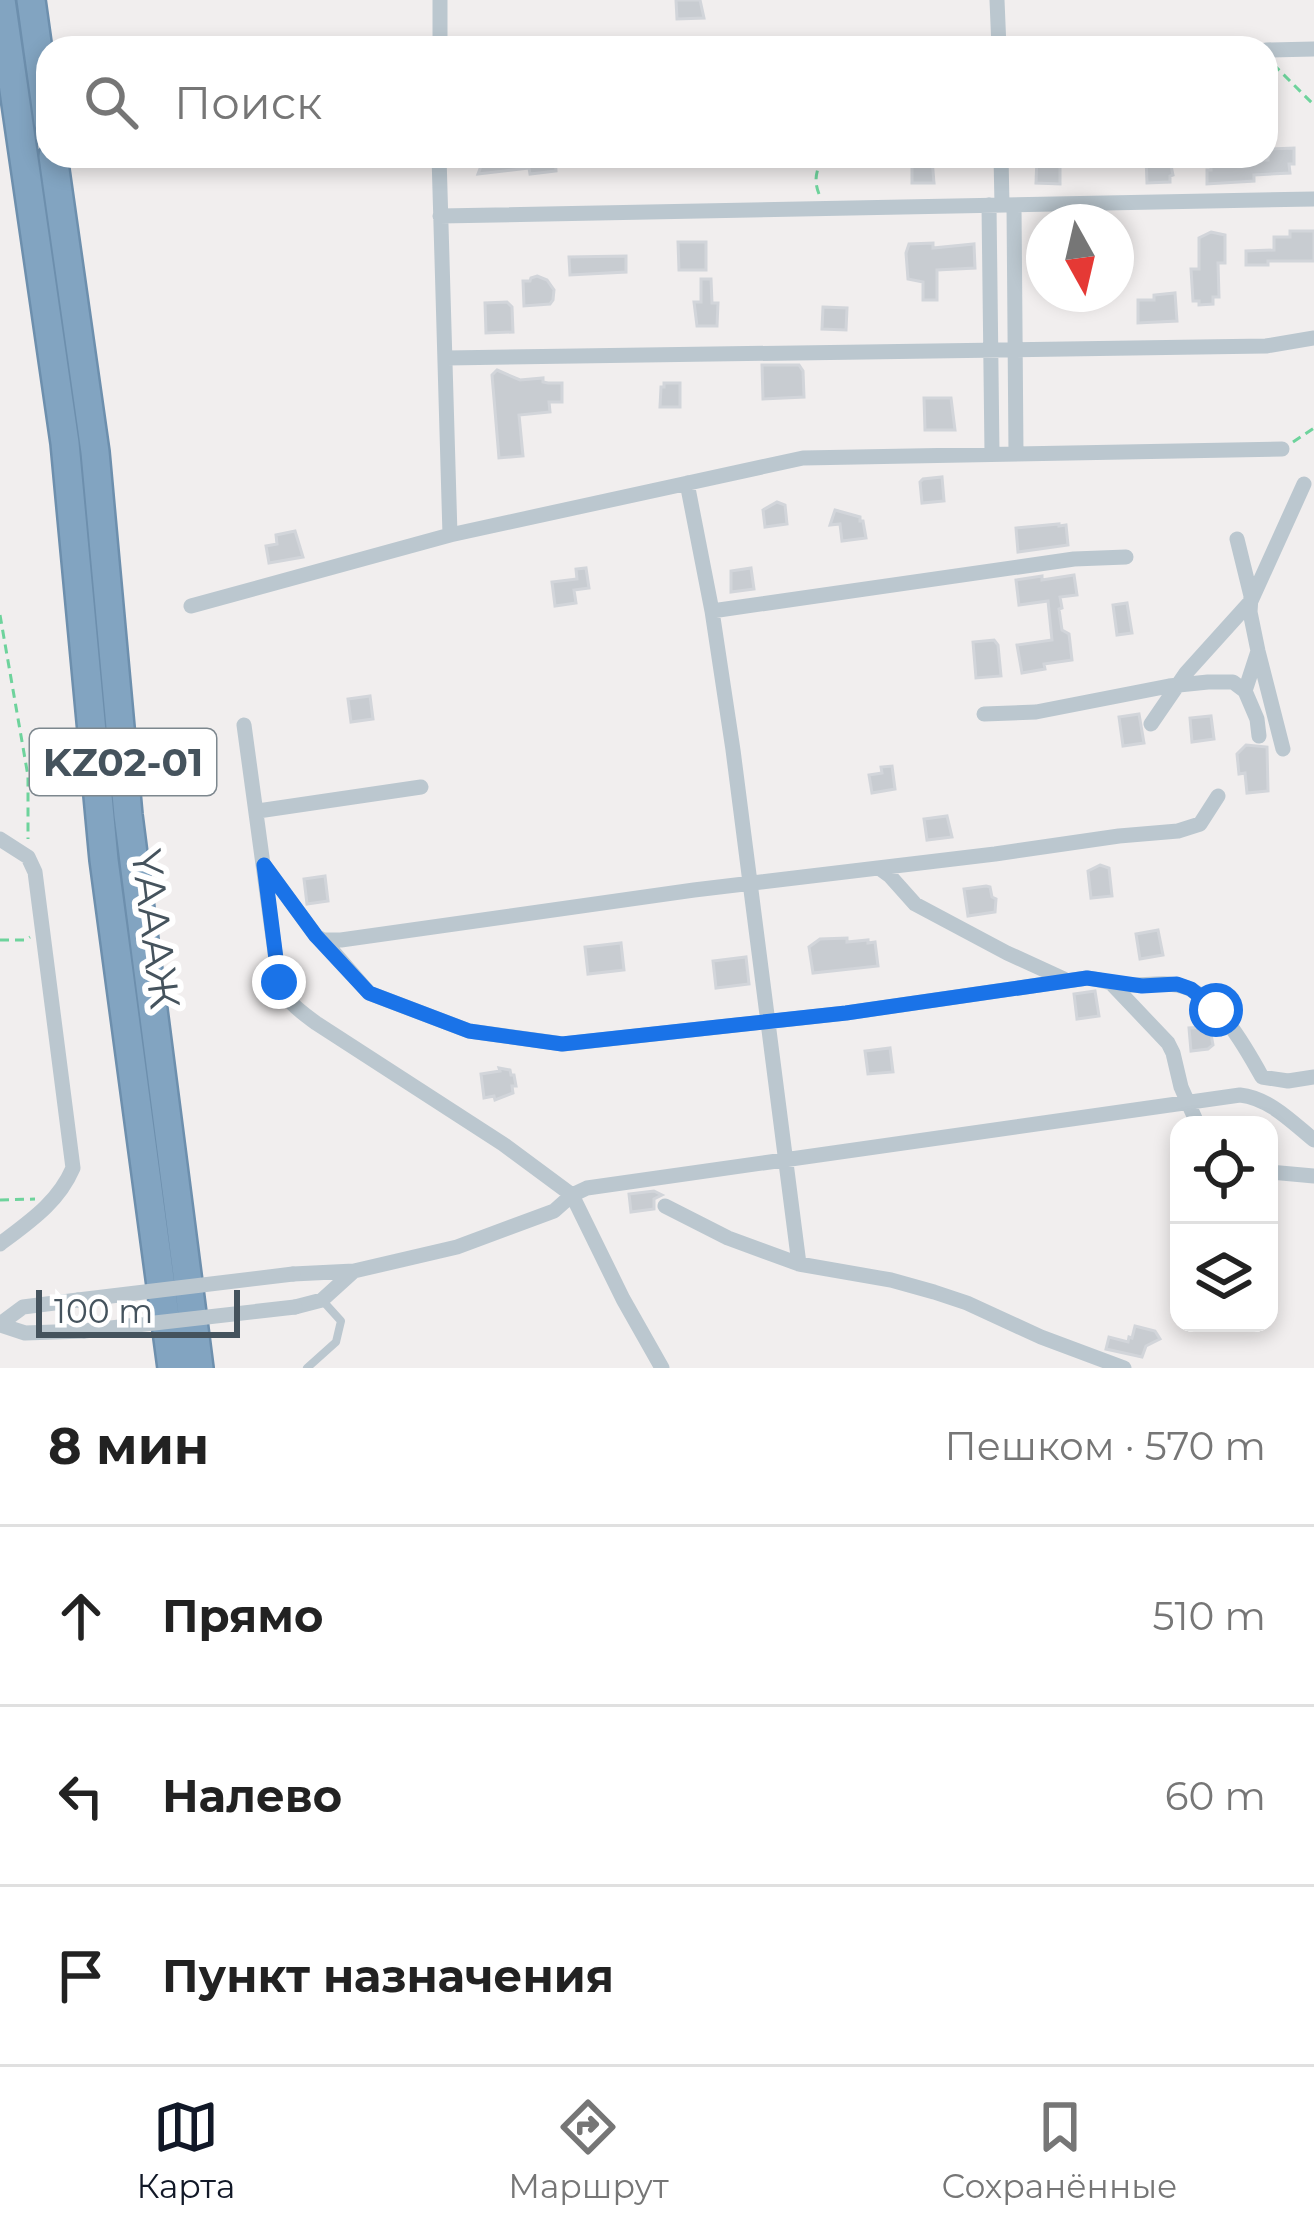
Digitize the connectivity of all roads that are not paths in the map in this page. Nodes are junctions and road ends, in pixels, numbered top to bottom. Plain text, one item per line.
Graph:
1 (1, 0) edge
2 (31, 0) edge
3 (440, 0) edge
4 (997, 0) edge
5 (36, 36) edge
6 (440, 36) edge
7 (998, 36) edge
8 (1314, 49) edge
9 (1278, 53) edge
10 (55, 168) edge
11 (439, 168) edge
12 (1001, 168) edge
13 (1314, 200) edge
14 (1002, 205) junction
15 (440, 216) junction
16 (1314, 338) edge
17 (991, 350) junction
18 (1015, 350) junction
19 (446, 358) junction
20 (1282, 449) road end
21 (992, 453) junction
22 (1016, 453) junction
23 (687, 483) junction
24 (1304, 484) dead end
25 (450, 535) junction
26 (1237, 539) dead end
27 (1126, 557) dead end
28 (1251, 601) junction
29 (191, 606) dead end
30 (712, 611) junction
31 (1258, 651) junction
32 (1176, 685) junction
33 (1245, 691) junction
34 (984, 714) dead end
35 (1151, 724) dead end
36 (244, 725) dead end
37 (1259, 736) dead end
38 (1283, 749) dead end
39 (421, 787) dead end
40 (1218, 796) dead end
41 (258, 811) junction
42 (0, 839) edge
43 (264, 865) junction
44 (879, 868) junction
45 (750, 884) junction
46 (323, 940) junction
47 (1065, 980) junction
48 (1112, 984) junction
49 (769, 1022) junction
50 (1314, 1077) edge
51 (1188, 1103) junction
52 (1194, 1116) edge
53 (1314, 1140) edge
54 (785, 1161) junction
55 (1278, 1173) edge
56 (1314, 1176) edge
57 (572, 1195) junction
58 (665, 1206) dead end
59 (0, 1244) edge
60 (799, 1264) junction
61 (354, 1271) junction
62 (322, 1300) junction
63 (0, 1324) edge
64 (172, 1368) edge
65 (199, 1368) edge
66 (307, 1368) edge
67 (662, 1368) edge
68 (1124, 1368) edge

1 - 64 highway, ҮАААЖ / KZ02-01
2 - 5 highway
3 - 6 street
4 - 7 street
8 - 9 street
10 - 65 highway, ҮАААЖ / KZ02-01
11 - 15 street
12 - 14 street
13 - 14 street
14 - 15 street
14 - 17 street
14 - 18 street
15 - 19 street
16 - 18 street
17 - 18 street
17 - 19 street
17 - 21 street
18 - 22 street
19 - 25 street
20 - 22 street
21 - 22 street
21 - 23 street
23 - 25 street
23 - 30 street
24 - 28 street
25 - 29 street
26 - 28 street
27 - 30 street
28 - 31 street
28 - 32 street
30 - 45 street
31 - 33 street
31 - 38 street
32 - 33 street
32 - 34 street
32 - 35 street
33 - 37 street
36 - 41 street
39 - 41 street
40 - 44 street
41 - 43 street
42 - 59 street
43 - 46 street
43 - 57 street
44 - 45 street
44 - 47 street
45 - 46 street
45 - 49 street
46 - 49 street
47 - 48 street
47 - 49 street
48 - 50 street
48 - 51 street
49 - 54 street
51 - 52 street
51 - 53 street
51 - 54 street
54 - 57 street
54 - 60 street
55 - 56 street
57 - 61 street
57 - 67 street
58 - 60 street
60 - 68 street
61 - 62 street
61 - 63 street, bridge
62 - 63 street, bridge
62 - 66 lane

